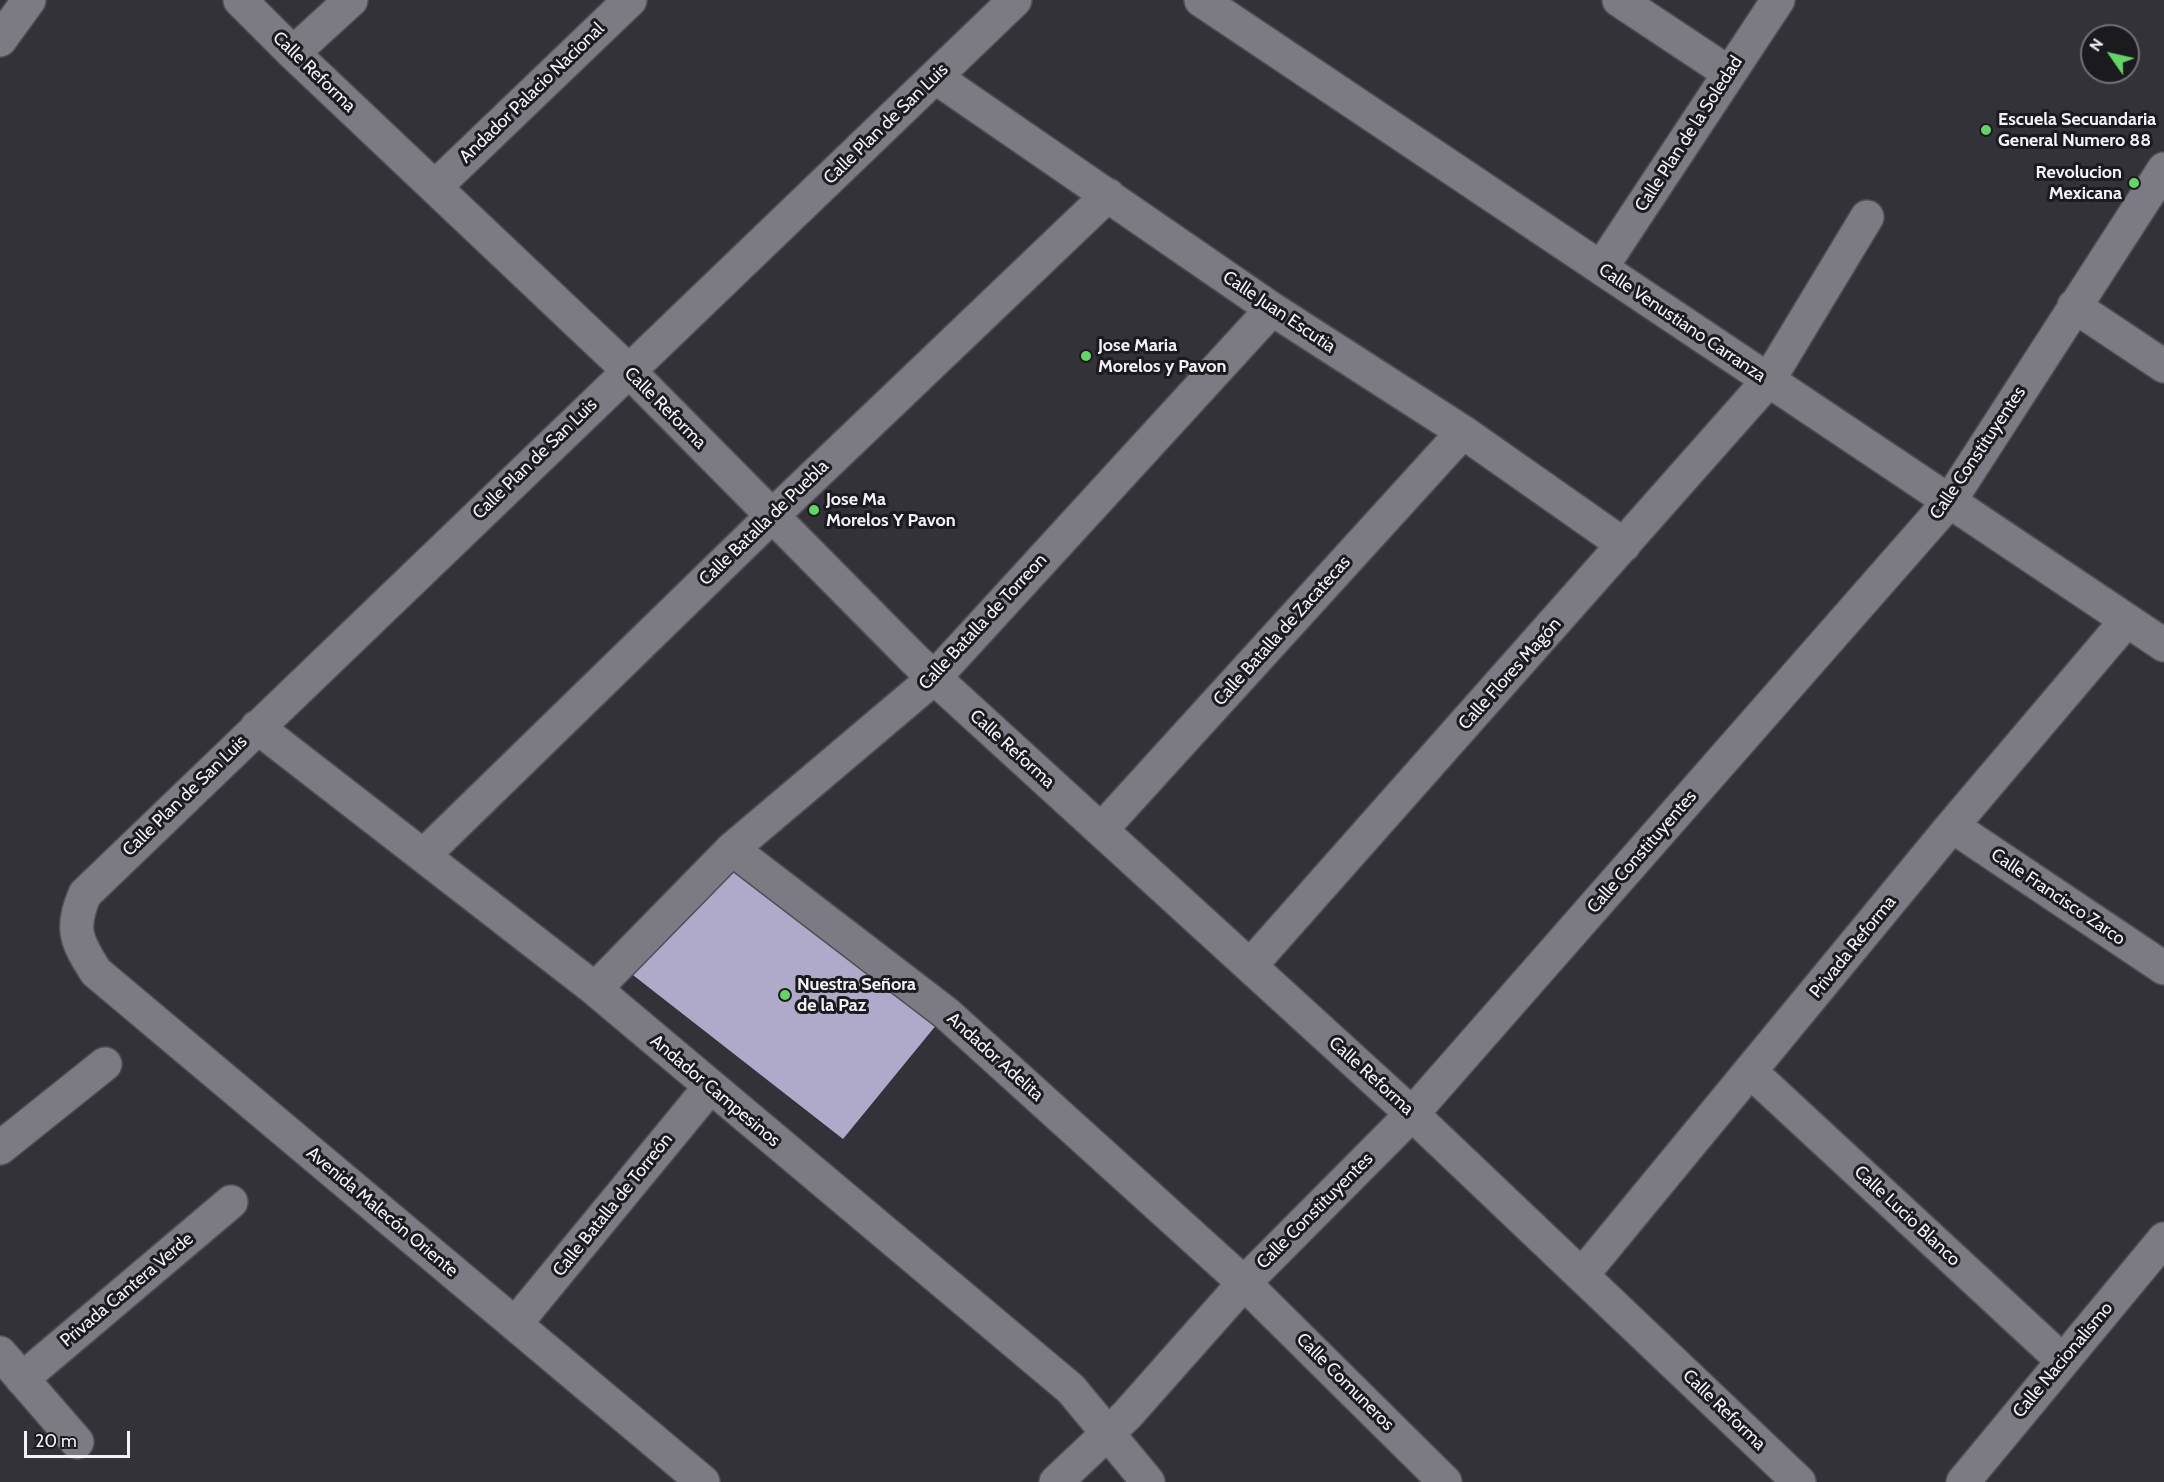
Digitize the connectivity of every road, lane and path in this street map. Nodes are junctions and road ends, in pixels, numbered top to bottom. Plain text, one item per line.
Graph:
1 (29, 0) edge
2 (240, 0) edge
3 (351, 0) edge
4 (630, 0) edge
5 (1015, 0) edge
6 (1201, 0) edge
7 (1619, 0) edge
8 (1779, 0) edge
9 (0, 40) edge
10 (293, 53) junction
11 (1729, 73) junction
12 (935, 77) junction
13 (2164, 169) edge
14 (435, 187) junction
15 (1108, 195) junction
16 (1867, 217) dead end
17 (1601, 268) junction
18 (2074, 306) junction
19 (1272, 309) junction
20 (2164, 366) edge
21 (628, 370) junction
22 (1768, 381) junction
23 (1463, 432) junction
24 (1949, 502) junction
25 (772, 516) junction
26 (1624, 545) junction
27 (2126, 621) junction
28 (2164, 645) edge
29 (934, 678) junction
30 (257, 727) junction
31 (1952, 826) junction
32 (1101, 830) junction
33 (732, 849) junction
34 (424, 855) junction
35 (75, 931) joint
36 (1250, 966) junction
37 (2164, 968) edge
38 (595, 988) junction
39 (105, 1064) dead end
40 (1750, 1071) junction
41 (710, 1087) junction
42 (1412, 1114) junction
43 (0, 1148) edge
44 (231, 1202) dead end
45 (2164, 1239) edge
46 (1582, 1275) junction
47 (1244, 1282) junction
48 (516, 1323) junction
49 (0, 1353) edge
50 (2063, 1360) junction
51 (22, 1379) junction
52 (1107, 1435) junction
53 (76, 1442) dead end
54 (703, 1482) edge
55 (1056, 1482) edge
56 (1148, 1482) edge
57 (1445, 1482) edge
58 (1799, 1482) edge
59 (1963, 1482) edge

1 - 9 street
2 - 10 street, Calle Reforma
3 - 10 street
4 - 14 street, Andador Palacio Nacional
5 - 12 street, Calle Plan de San Luis
6 - 17 street, Calle Venustiano Carranza
7 - 11 street
8 - 11 street, Calle Plan de la Soledad
10 - 14 street, Calle Reforma
11 - 17 street, Calle Plan de la Soledad
12 - 15 street, Calle Juan Escutia
12 - 21 street, Calle Plan de San Luis
13 - 18 street, Calle Constituyentes
14 - 21 street, Calle Reforma
15 - 19 street, Calle Juan Escutia
15 - 25 street, Calle Batalla de Puebla
16 - 22 street, Calle Flores Magón
17 - 22 street, Calle Venustiano Carranza
18 - 20 street
18 - 24 street, Calle Constituyentes
19 - 23 street, Calle Juan Escutia
19 - 29 street, Calle Batalla de Torreon
21 - 25 street, Calle Reforma
21 - 30 street, Calle Plan de San Luis
22 - 24 street, Calle Venustiano Carranza
22 - 26 street, Calle Flores Magón
23 - 26 street, Calle Juan Escutia
23 - 32 street, Calle Batalla de Zacatecas
24 - 27 street, Calle Venustiano Carranza
24 - 42 street, Calle Constituyentes
25 - 29 street, Calle Reforma
25 - 34 street, Calle Batalla de Puebla
26 - 36 street, Calle Flores Magón
27 - 28 street, Calle Venustiano Carranza
27 - 31 street, Privada Reforma
29 - 32 street, Calle Reforma
29 - 33 street, Calle Batalla de Torreon
30 - 34 street, Andador Campesinos
30 - 35 street, Calle Plan de San Luis
31 - 37 street, Calle Francisco Zarco
31 - 40 street, Privada Reforma
32 - 36 street, Calle Reforma
33 - 38 street, Calle Batalla de Torreon
33 - 47 street, Andador Adelita
34 - 38 street, Andador Campesinos
35 - 48 street, Avenida Malecón Oriente
36 - 42 street, Calle Reforma
38 - 41 street, Andador Campesinos
39 - 43 street
40 - 46 street, Privada Reforma
40 - 50 street, Calle Lucio Blanco
41 - 48 street, Calle Batalla de Torreón
41 - 52 street, Andador Campesinos
42 - 46 street, Calle Reforma
42 - 47 street, Calle Constituyentes
44 - 51 street, Privada Cantera Verde
45 - 50 street, Calle Nacionalismo
46 - 58 street, Calle Reforma
47 - 52 street, Calle Constituyentes
47 - 57 street, Calle Comuneros
48 - 54 street, Avenida Malecón Oriente
49 - 51 street
50 - 59 street, Calle Nacionalismo
51 - 53 street
52 - 55 street, Calle Constituyentes
52 - 56 street, Andador Campesinos

